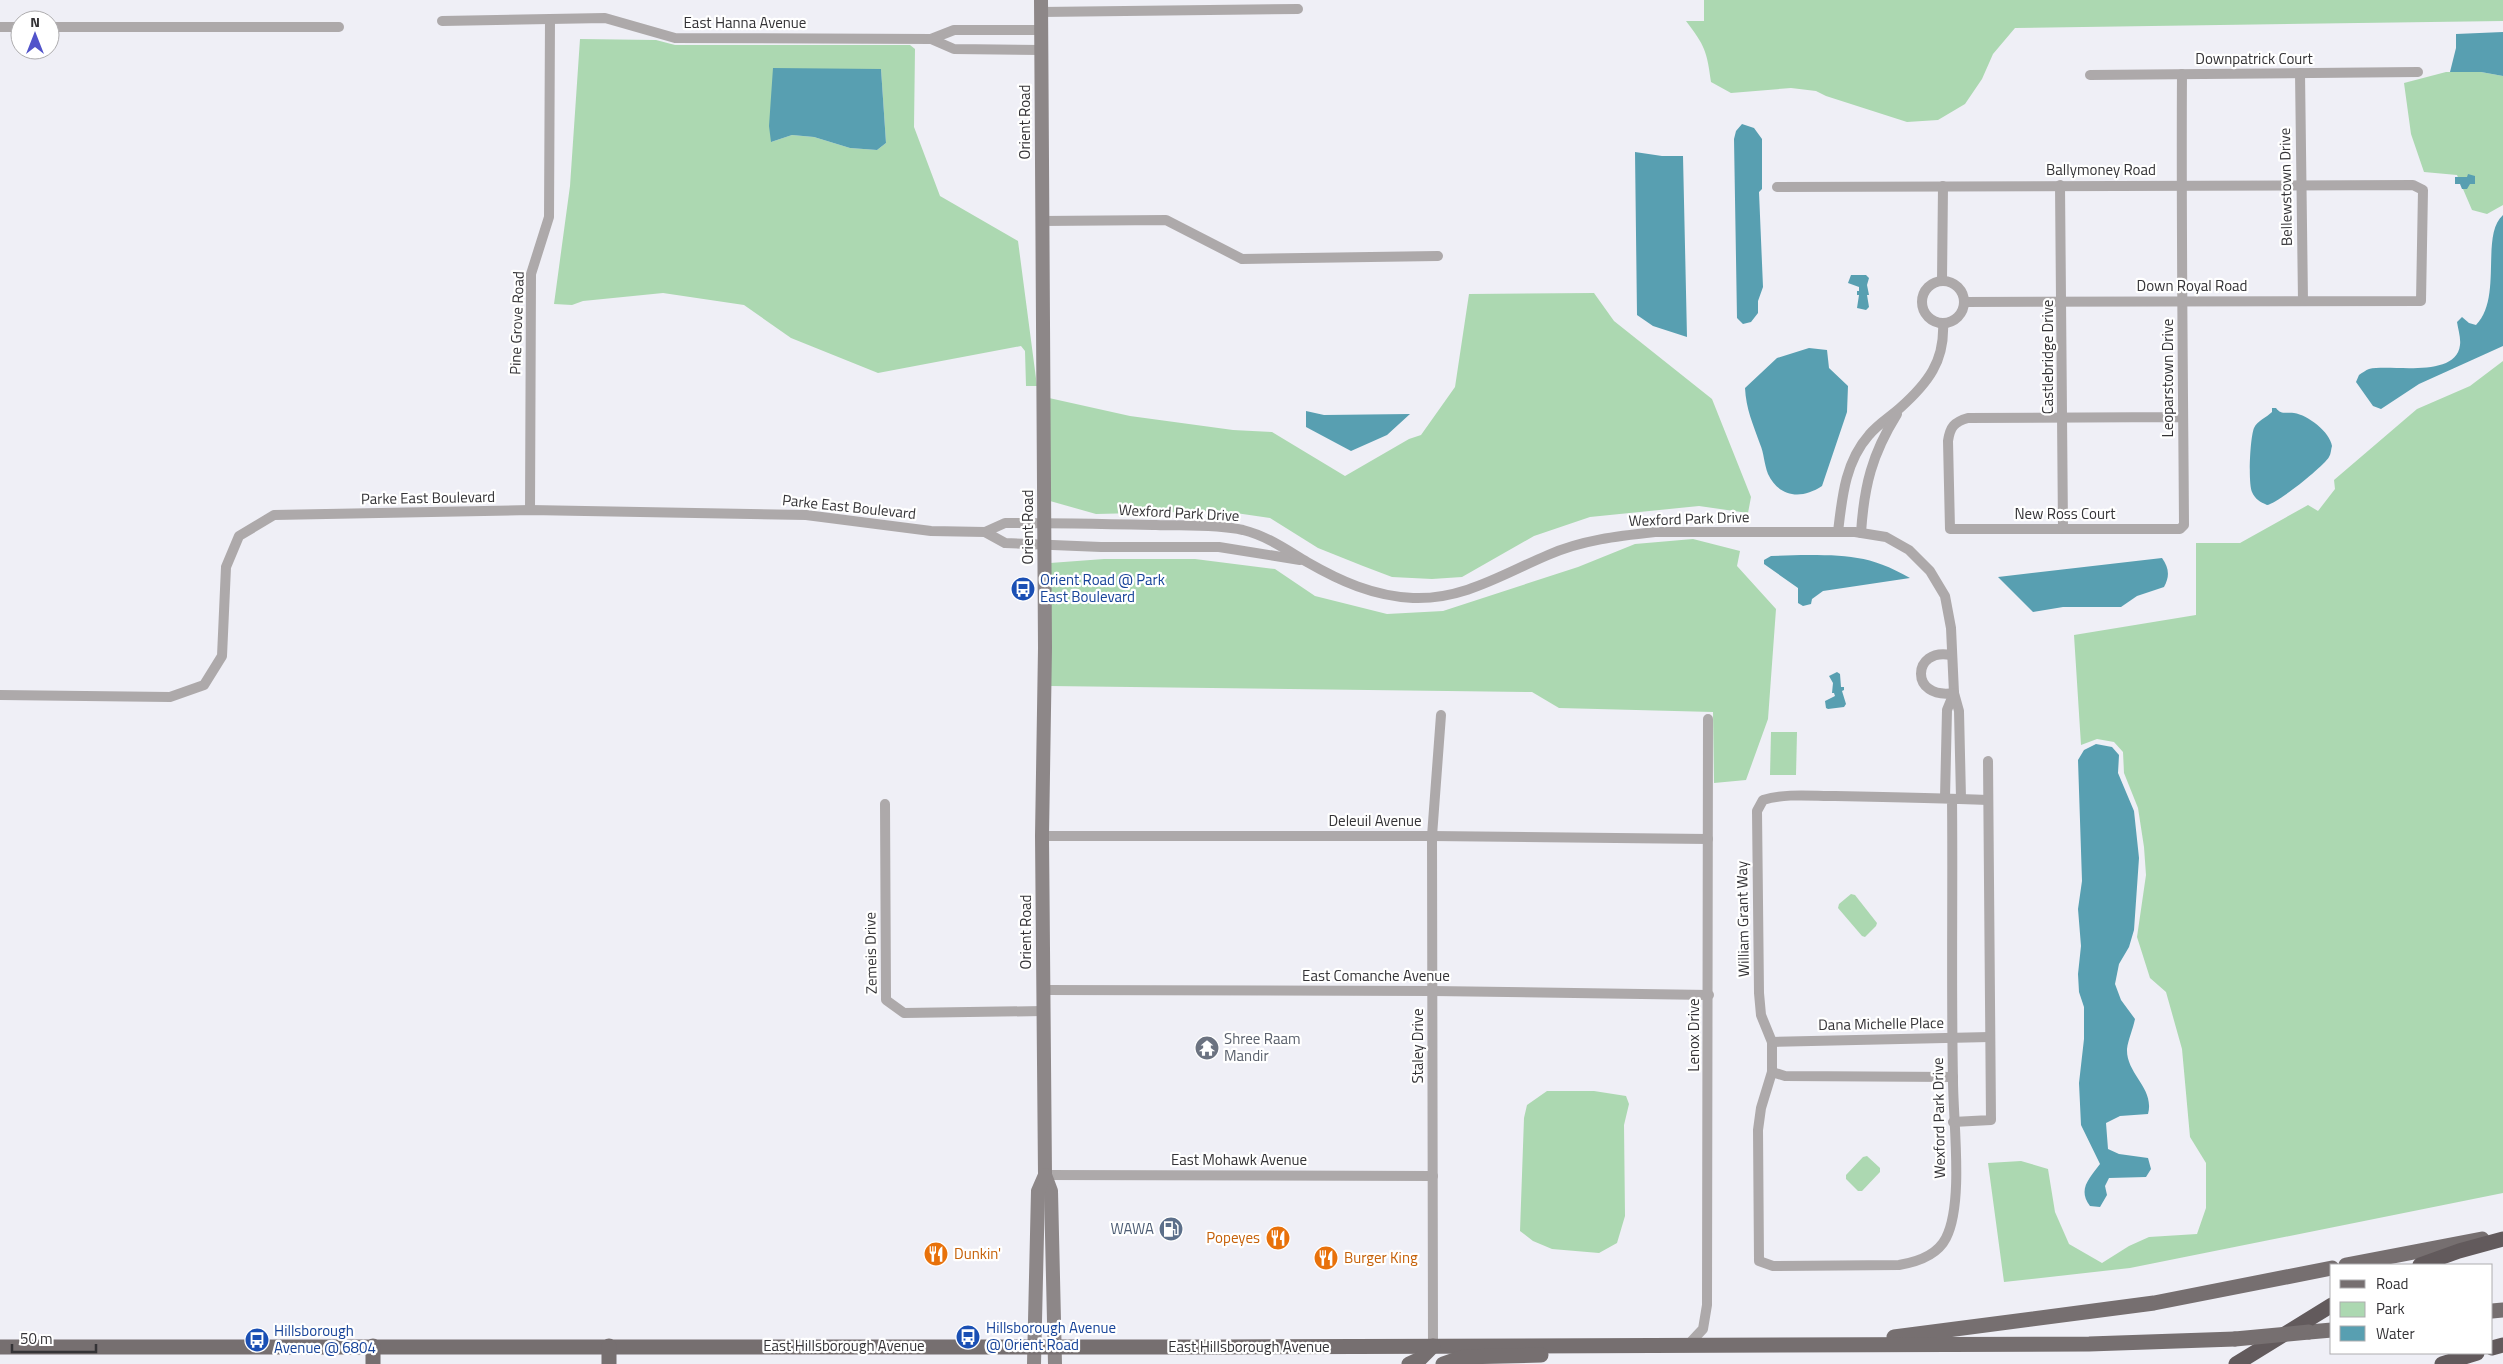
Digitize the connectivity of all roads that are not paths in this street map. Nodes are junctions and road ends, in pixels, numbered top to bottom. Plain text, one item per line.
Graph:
1 (1041, 6) edge
2 (1298, 9) dead end
3 (550, 19) junction
4 (442, 21) dead end
5 (60, 27) edge
6 (339, 27) dead end
7 (1041, 30) junction
8 (931, 39) junction
9 (1041, 50) junction
10 (2418, 72) dead end
11 (2300, 73) junction
12 (2182, 74) junction
13 (2090, 75) dead end
14 (2181, 185) junction
15 (2301, 185) junction
16 (1943, 186) junction
17 (2060, 186) junction
18 (1777, 187) dead end
19 (1042, 221) junction
20 (1438, 256) dead end
21 (1942, 281) junction
22 (2183, 301) junction
23 (2303, 301) junction
24 (2421, 301) joint
25 (1964, 302) junction
26 (2063, 302) junction
27 (1943, 323) junction
28 (1901, 407) junction
29 (2183, 417) junction
30 (2063, 418) junction
31 (530, 510) junction
32 (1044, 523) junction
33 (2062, 529) junction
34 (2180, 529) joint
35 (985, 532) junction
36 (1838, 532) junction
37 (1861, 533) junction
38 (1044, 545) junction
39 (1306, 561) junction
40 (1951, 655) junction
41 (1954, 693) junction
42 (0, 694) edge
43 (1441, 716) dead end
44 (1708, 719) dead end
45 (1988, 761) dead end
46 (1953, 799) junction
47 (1988, 800) junction
48 (886, 804) dead end
49 (1042, 836) junction
50 (1432, 836) junction
51 (1708, 839) junction
52 (1043, 990) junction
53 (1432, 991) junction
54 (1709, 995) junction
55 (1043, 1011) junction
56 (1954, 1038) junction
57 (1990, 1038) junction
58 (1772, 1042) junction
59 (1772, 1072) junction
60 (1952, 1077) junction
61 (1953, 1122) junction
62 (1045, 1174) junction
63 (1433, 1176) junction
64 (2503, 1235) edge
65 (2503, 1239) edge
66 (1759, 1261) joint
67 (2351, 1264) edge
68 (2423, 1264) edge
69 (2330, 1268) edge
70 (2330, 1306) edge
71 (2330, 1330) edge
72 (1688, 1345) junction
73 (1825, 1345) junction
74 (373, 1346) junction
75 (609, 1346) junction
76 (1433, 1346) junction
77 (1574, 1346) junction
78 (0, 1347) edge
79 (1034, 1347) junction
80 (1055, 1347) junction
81 (2474, 1354) edge
82 (372, 1364) edge
83 (609, 1364) edge
84 (1034, 1364) edge
85 (1054, 1364) edge
86 (1409, 1364) edge
87 (1444, 1364) edge
88 (2236, 1364) edge
89 (2442, 1364) edge

1 - 2 street
1 - 7 street, Orient Road
3 - 4 street, East Hanna Avenue
3 - 8 street, East Hanna Avenue
3 - 31 street, Pine Grove Road
5 - 6 street
7 - 8 street, East Hanna Avenue
7 - 9 street, Orient Road
8 - 9 street, East Hanna Avenue
9 - 19 street, Orient Road
10 - 11 street, Downpatrick Court
11 - 12 street, Downpatrick Court
11 - 15 street, Bellewstown Drive
12 - 13 street, Downpatrick Court
12 - 14 street, Leoparstown Drive
14 - 15 street, Ballymoney Road
14 - 17 street, Ballymoney Road
14 - 22 street, Leoparstown Drive
15 - 23 street, Bellewstown Drive
15 - 24 street, Ballymoney Road
16 - 17 street, Ballymoney Road
16 - 18 street, Ballymoney Road
16 - 21 street
17 - 26 street, Castlebridge Drive
19 - 20 street
19 - 32 street, Orient Road
21 - 25 street
21 - 27 street
22 - 23 street, Down Royal Road
22 - 26 street, Down Royal Road
22 - 29 street, Leoparstown Drive
23 - 24 street, Down Royal Road
25 - 26 street, Down Royal Road
25 - 27 street
26 - 30 street, Castlebridge Drive
27 - 28 street
28 - 36 street
28 - 37 street
29 - 30 street
29 - 34 street, Leoparstown Drive
30 - 33 street, Castlebridge Drive
30 - 33 street, New Ross Court
31 - 35 street, Parke East Boulevard
31 - 42 street, Parke East Boulevard
32 - 35 street, Parke East Boulevard
32 - 38 street, Orient Road
32 - 39 street, Wexford Park Drive
33 - 34 street, New Ross Court
35 - 38 street, Parke East Boulevard
36 - 37 street, Wexford Park Drive
36 - 39 street, Wexford Park Drive
37 - 40 street, Wexford Park Drive
38 - 39 street, Wexford Park Drive
38 - 49 street, Orient Road
40 - 41 street, Wexford Park Drive
40 - 41 street
41 - 46 street, Wexford Park Drive
41 - 46 street, Wexford Park Drive
43 - 50 street, Staley Drive
44 - 51 street, Lenox Drive
45 - 47 street
46 - 47 street, William Grant Way
46 - 56 street, Wexford Park Drive
46 - 58 street, William Grant Way
47 - 57 street
48 - 55 street, Zemeis Drive
49 - 50 street, Deleuil Avenue
49 - 52 street, Orient Road
50 - 51 street, Deleuil Avenue
50 - 53 street, Staley Drive
51 - 54 street, Lenox Drive
52 - 53 street, East Comanche Avenue
52 - 55 street, Orient Road
53 - 54 street, East Comanche Avenue
53 - 63 street, Staley Drive
54 - 72 street, Lenox Drive
55 - 62 street, Orient Road
56 - 57 street, Dana Michelle Place
56 - 58 street, Dana Michelle Place
56 - 60 street, Wexford Park Drive
57 - 61 street
58 - 59 street, William Grant Way
59 - 60 street
59 - 66 street, William Grant Way
60 - 61 street, Wexford Park Drive
61 - 66 street, Wexford Park Drive
62 - 63 street, East Mohawk Avenue
62 - 79 street, Orient Road
62 - 80 street, Orient Road
63 - 76 street, Staley Drive
64 - 67 main road
65 - 68 highway
69 - 73 main road
70 - 88 highway
71 - 73 main road, bridge
72 - 73 main road, East Hillsborough Avenue
72 - 77 main road, East Hillsborough Avenue
74 - 75 main road, East Hillsborough Avenue
74 - 78 main road, East Hillsborough Avenue
74 - 82 main road
75 - 79 main road, East Hillsborough Avenue
75 - 83 main road
76 - 77 main road, East Hillsborough Avenue
76 - 80 main road, East Hillsborough Avenue
76 - 86 main road
77 - 87 main road
79 - 80 main road, East Hillsborough Avenue
79 - 84 street, Orient Road
80 - 85 street, Orient Road
81 - 89 highway

